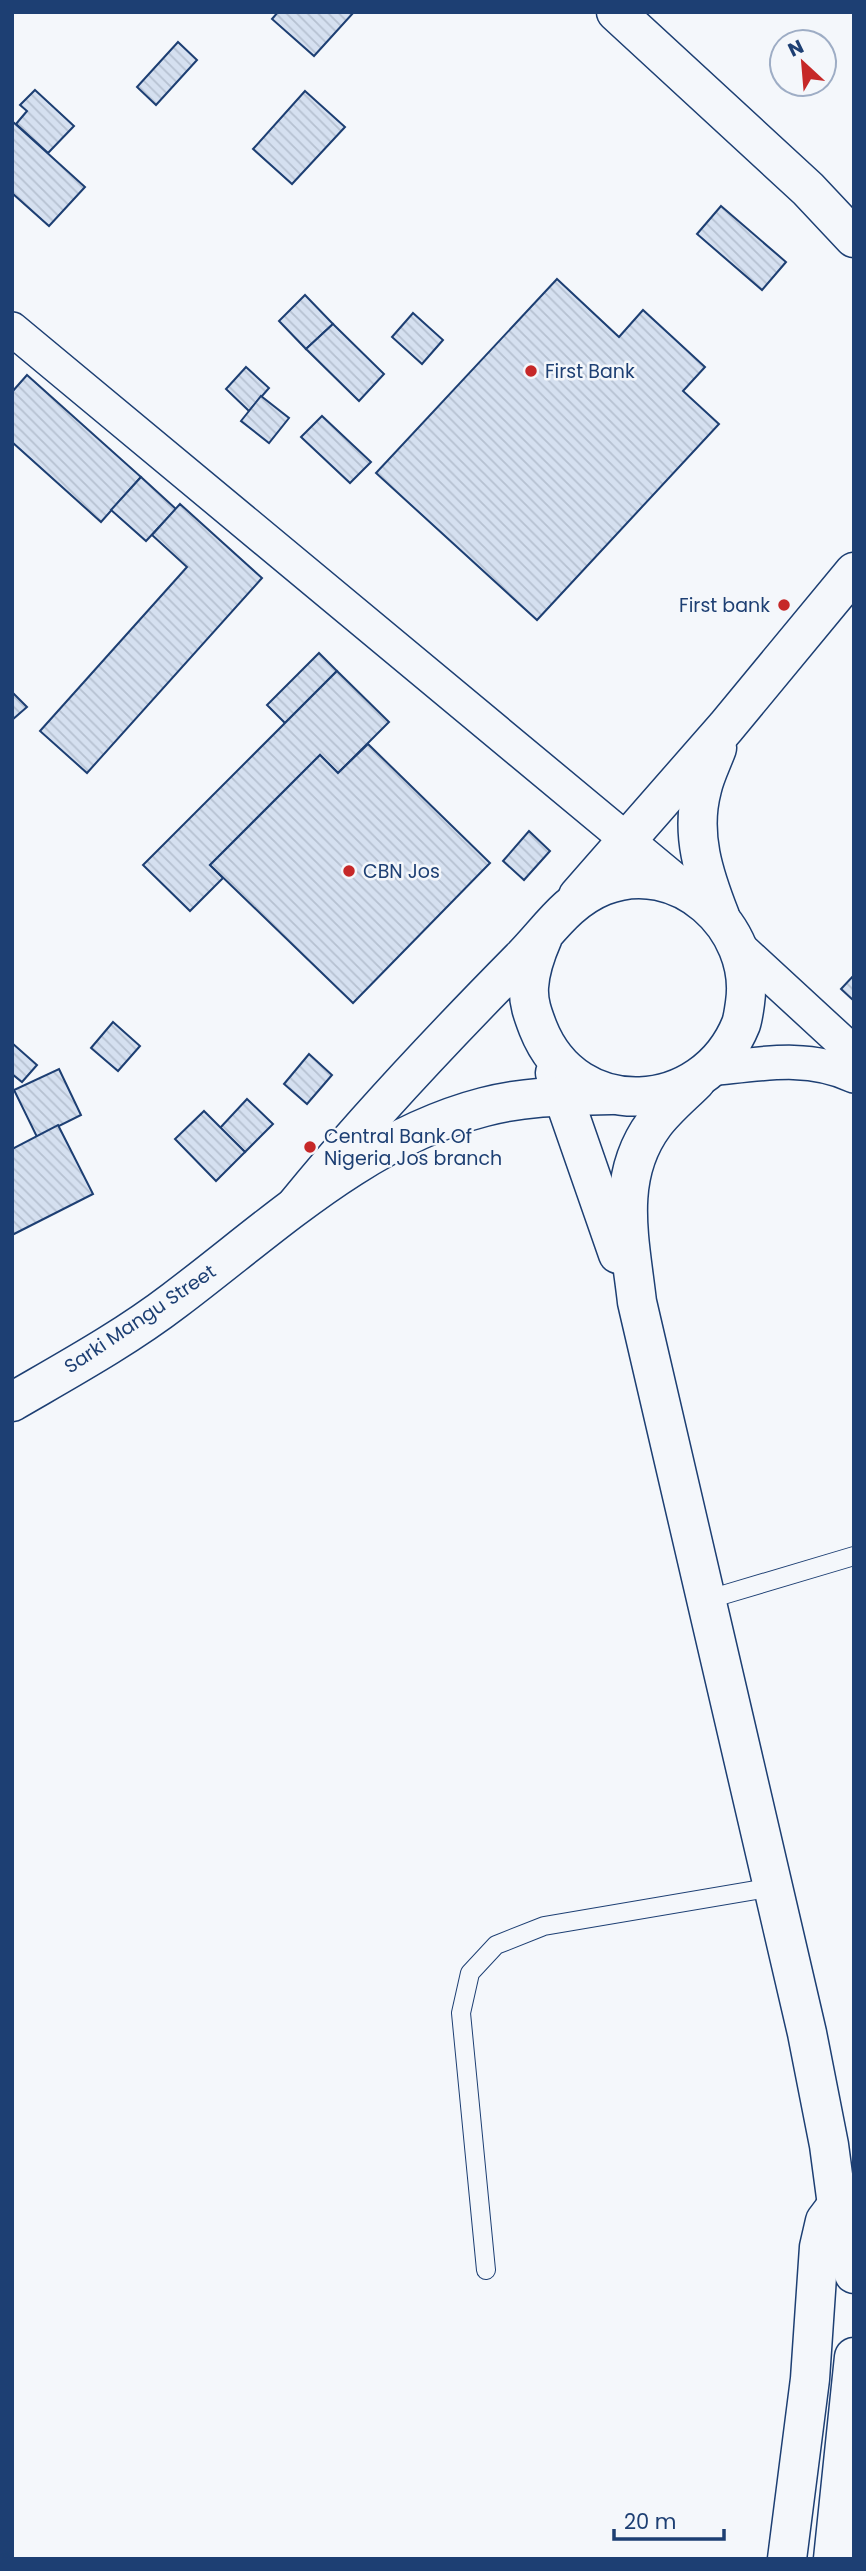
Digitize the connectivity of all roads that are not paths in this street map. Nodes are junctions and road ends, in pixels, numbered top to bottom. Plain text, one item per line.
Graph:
1 (616, 12) edge
2 (808, 189) junction
3 (854, 223) edge
4 (854, 238) edge
5 (12, 329) edge
6 (854, 572) edge
7 (726, 727) junction
8 (627, 840) junction
9 (691, 893) junction
10 (572, 903) junction
11 (720, 916) junction
12 (543, 937) junction
13 (740, 948) junction
14 (545, 1045) junction
15 (854, 1053) edge
16 (703, 1075) junction
17 (854, 1076) edge
18 (617, 1095) junction
19 (563, 1096) junction
20 (297, 1204) junction
21 (636, 1302) junction
22 (12, 1402) edge
23 (854, 1556) edge
24 (706, 1600) junction
25 (773, 1887) junction
26 (837, 2205) junction
27 (486, 2270) dead end
28 (854, 2274) edge
29 (854, 2357) edge
30 (842, 2535) edge
31 (788, 2554) edge

1 - 2 main road
2 - 3 main road
2 - 4 main road
5 - 8 street
6 - 7 main road
7 - 8 main road
7 - 11 main road
8 - 9 street
8 - 10 main road
9 - 10 main road
9 - 11 main road
10 - 12 main road
11 - 13 main road
12 - 14 main road
12 - 20 main road
13 - 15 street
13 - 16 main road
14 - 18 main road
14 - 19 main road
16 - 17 street
16 - 18 main road
16 - 21 main road
18 - 19 main road
19 - 20 main road
19 - 21 main road
20 - 22 main road, Sarki Mangu Street
21 - 24 main road
23 - 24 lane
24 - 25 main road
25 - 26 main road
25 - 27 lane
26 - 28 main road
26 - 31 main road
29 - 30 main road
30 - 31 main road

